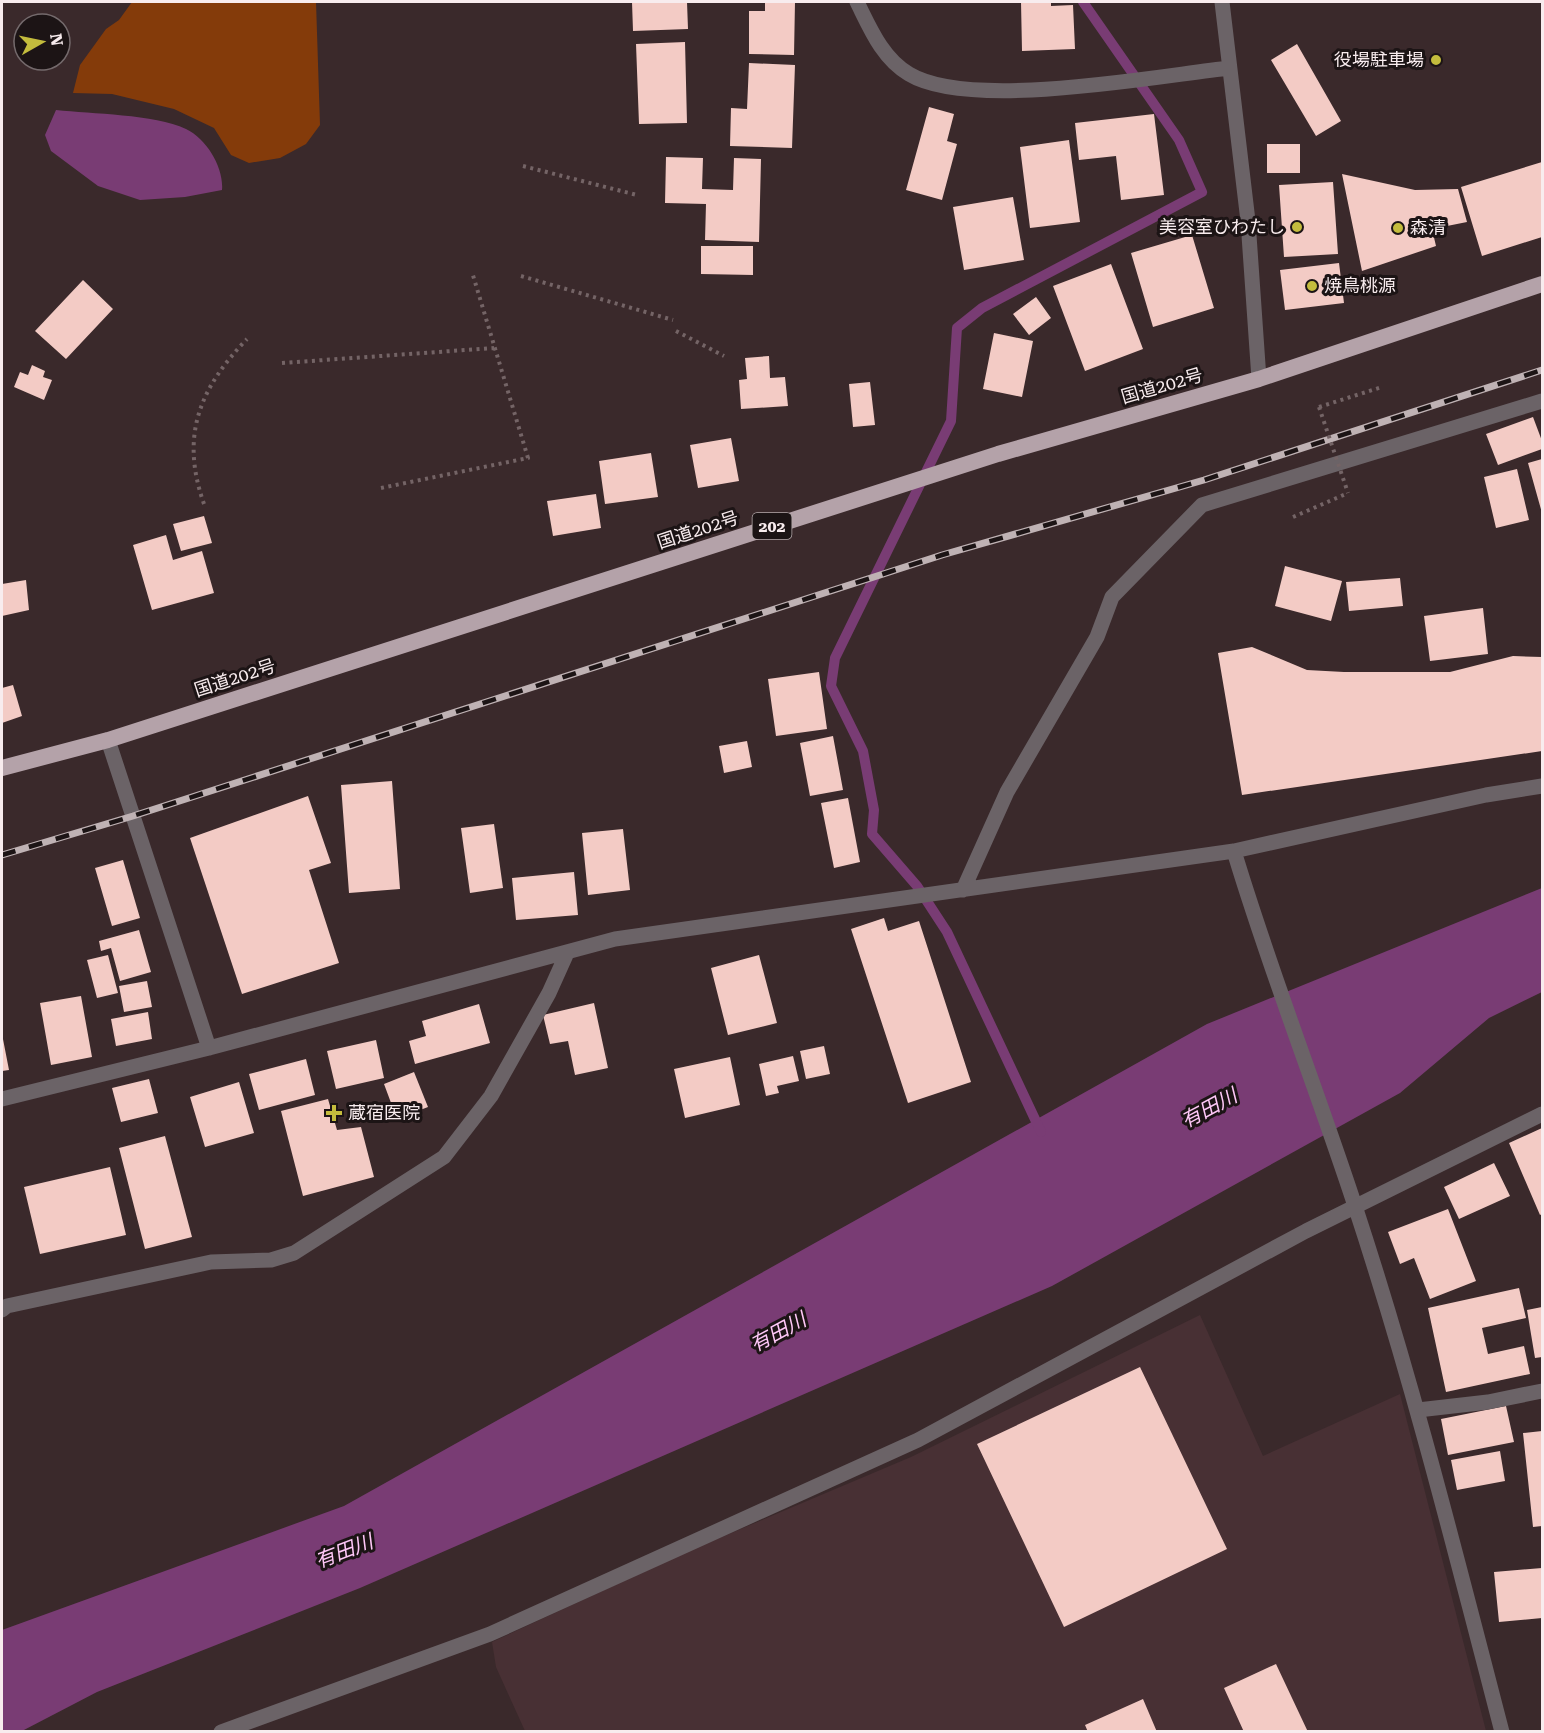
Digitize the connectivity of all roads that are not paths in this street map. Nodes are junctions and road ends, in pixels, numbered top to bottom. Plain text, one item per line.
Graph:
1 (857, 2) edge
2 (1222, 2) edge
3 (1229, 68) junction
4 (1542, 284) edge
5 (1258, 379) junction
6 (1542, 401) edge
7 (108, 740) junction
8 (2, 768) edge
9 (1542, 786) edge
10 (1234, 851) junction
11 (963, 890) junction
12 (567, 953) junction
13 (209, 1048) junction
14 (2, 1099) edge
15 (1542, 1114) edge
16 (1355, 1206) junction
17 (2, 1310) edge
18 (1542, 1391) edge
19 (1418, 1410) junction
20 (222, 1731) edge
21 (1502, 1731) edge

1 - 3 street
2 - 3 street
3 - 5 street
4 - 5 highway, 国道202号 / 202
5 - 7 highway, 国道202号 / 202
6 - 11 street
7 - 8 highway, 国道202号 / 202
7 - 13 street
9 - 10 street
10 - 11 street
10 - 16 street
11 - 12 street
12 - 13 street
12 - 17 street
13 - 14 street
15 - 16 street
16 - 19 street
16 - 20 street
18 - 19 street
19 - 21 street

